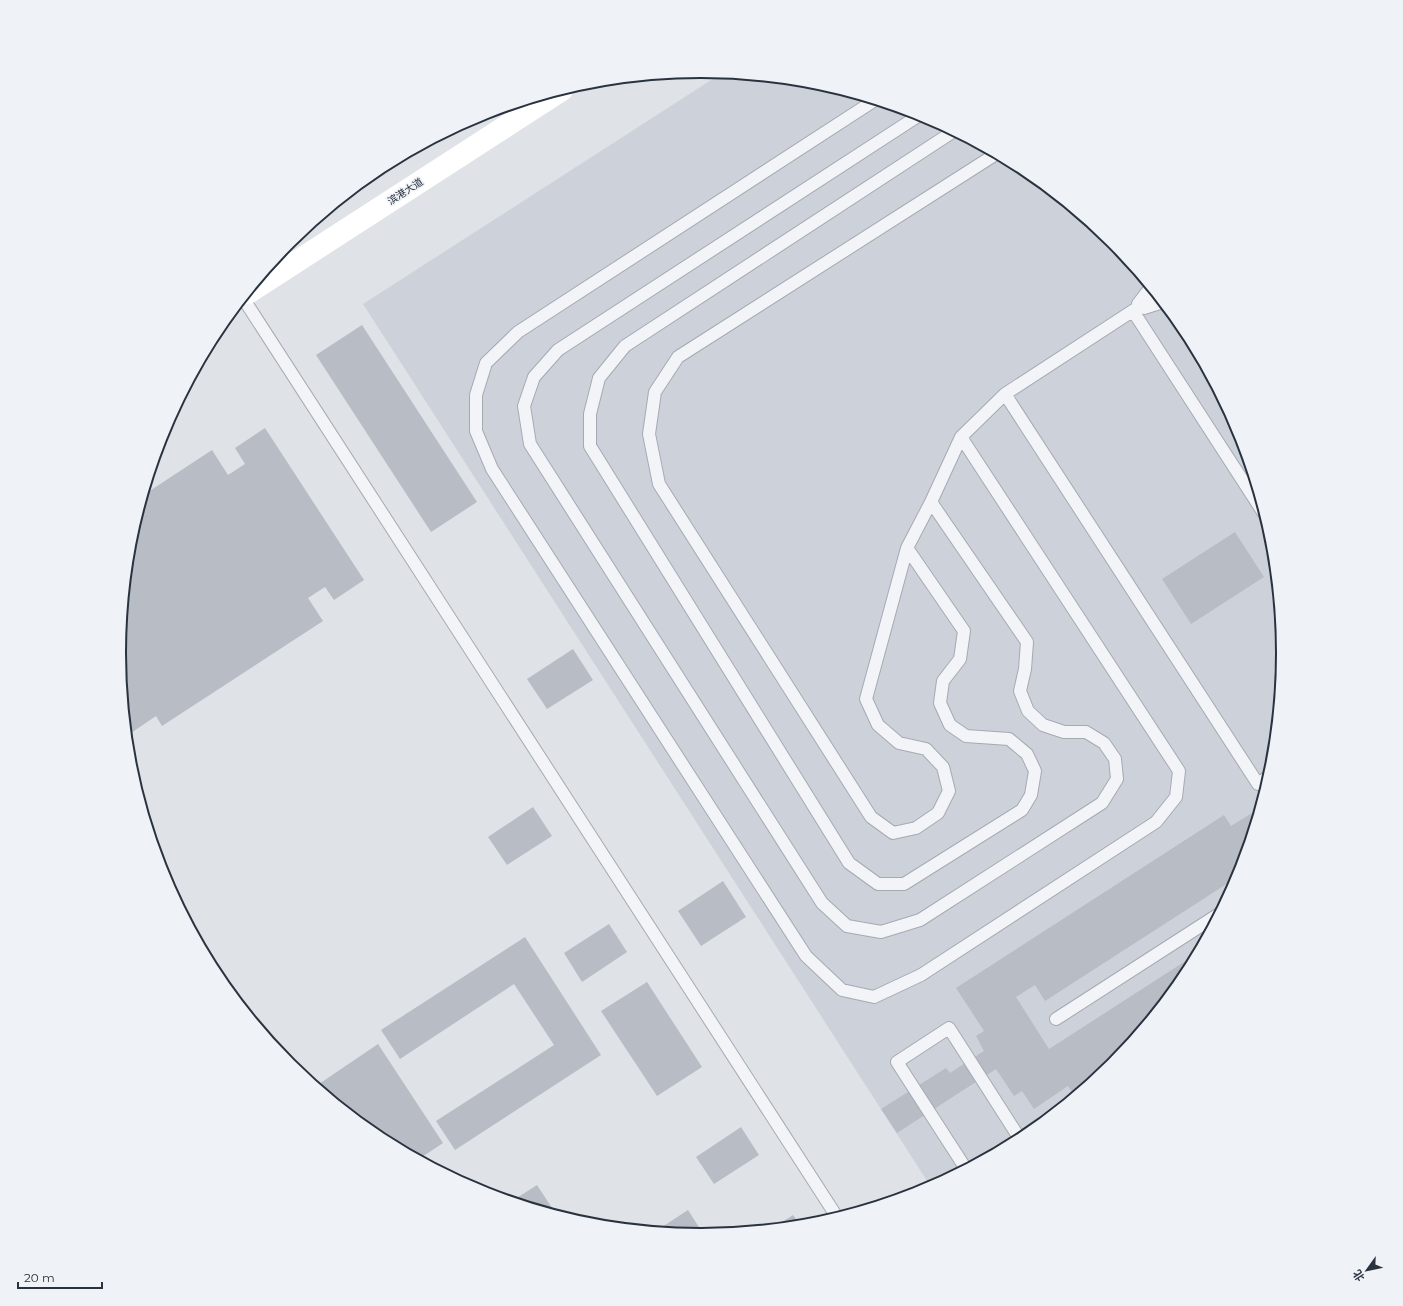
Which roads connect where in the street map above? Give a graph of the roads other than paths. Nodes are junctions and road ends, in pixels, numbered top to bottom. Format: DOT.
graph roads {
  1 [pos="547,100"];
  2 [pos="869,104"];
  3 [pos="913,119"];
  4 [pos="949,134"];
  5 [pos="992,157"];
  6 [pos="259,286"];
  7 [pos="1148,291"];
  8 [pos="1153,297"];
  9 [pos="246,302"];
  10 [pos="1158,303"];
  11 [pos="1133,311"];
  12 [pos="1005,394"];
  13 [pos="961,437"];
  14 [pos="1256,501"];
  15 [pos="931,502"];
  16 [pos="907,548"];
  17 [pos="1261,782"];
  18 [pos="1211,919"];
  19 [pos="1056,1019"];
  20 [pos="1017,1134"];
  21 [pos="964,1165"];
  22 [pos="834,1212"];
  1 -- 6 [label="main road, 滨港大道"];
  2 -- 13 [label="lane"];
  3 -- 15 [label="lane"];
  4 -- 16 [label="lane"];
  5 -- 16 [label="lane"];
  7 -- 11 [label="lane"];
  8 -- 11 [label="lane"];
  9 -- 22 [label="lane"];
  10 -- 11 [label="lane"];
  11 -- 12 [label="lane"];
  11 -- 14 [label="lane"];
  12 -- 13 [label="lane"];
  12 -- 17 [label="lane"];
  13 -- 15 [label="lane"];
  15 -- 16 [label="lane"];
  18 -- 19 [label="lane"];
  20 -- 21 [label="lane"];
}
